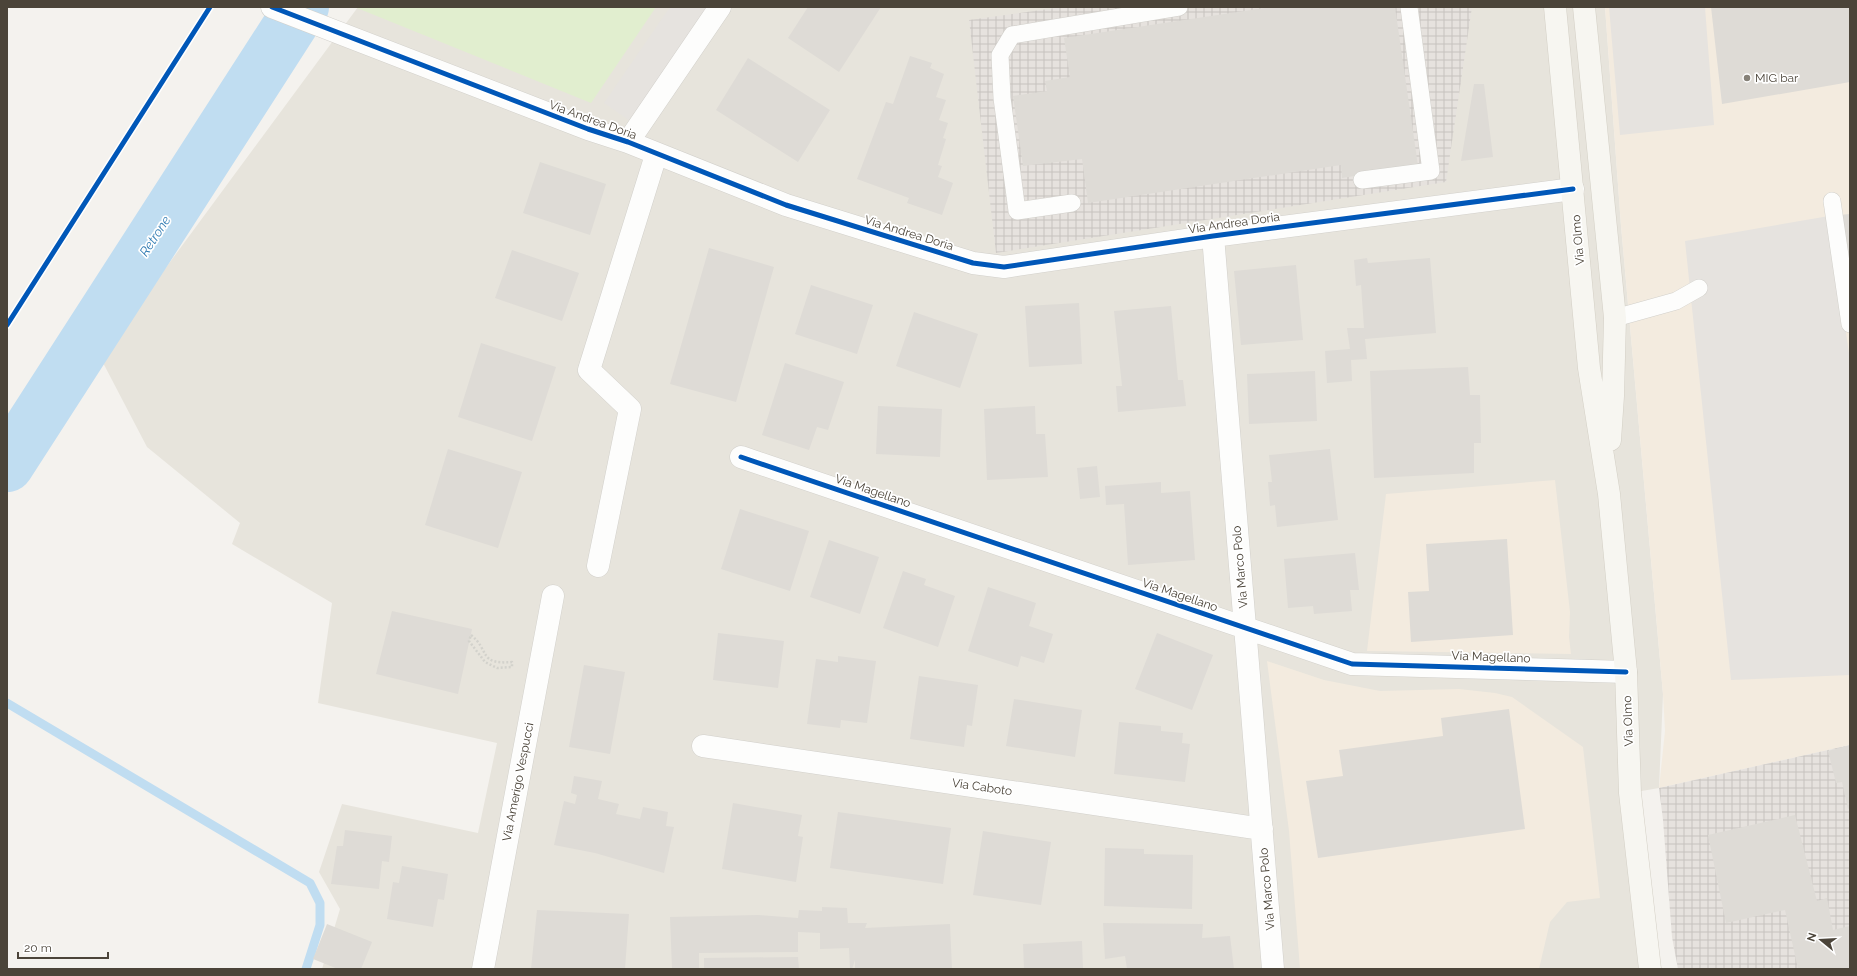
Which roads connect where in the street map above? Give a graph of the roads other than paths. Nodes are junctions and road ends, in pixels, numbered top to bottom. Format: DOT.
graph roads {
  1 [pos="272,7"];
  2 [pos="720,7"];
  3 [pos="1179,7"];
  4 [pos="1409,7"];
  5 [pos="1555,7"];
  6 [pos="1584,7"];
  7 [pos="628,142"];
  8 [pos="656,155"];
  9 [pos="1362,180"];
  10 [pos="1573,189"];
  11 [pos="1832,201"];
  12 [pos="1072,203"];
  13 [pos="1213,236"];
  14 [pos="1699,288"];
  15 [pos="1615,318"];
  16 [pos="1850,324"];
  17 [pos="741,457"];
  18 [pos="1607,473"];
  19 [pos="598,566"];
  20 [pos="553,596"];
  21 [pos="1245,627"];
  22 [pos="1626,672"];
  23 [pos="703,746"];
  24 [pos="1262,829"];
  25 [pos="483,969"];
  26 [pos="1273,969"];
  27 [pos="1650,969"];
  1 -- 7 [label="street, Via Andrea Doria"];
  2 -- 7 [label="street, Via Andrea Doria"];
  3 -- 12 [label="lane"];
  4 -- 9 [label="lane"];
  5 -- 10 [label="main road, Via Olmo"];
  6 -- 15 [label="main road, Via Olmo"];
  7 -- 8 [label="street, Via Andrea Doria"];
  8 -- 13 [label="street, Via Andrea Doria"];
  8 -- 19 [label="street"];
  10 -- 13 [label="street, Via Andrea Doria"];
  10 -- 18 [label="main road, Via Olmo"];
  11 -- 16 [label="lane"];
  13 -- 21 [label="street, Via Marco Polo"];
  14 -- 15 [label="lane"];
  15 -- 18 [label="main road, Via Olmo"];
  17 -- 21 [label="street, Via Magellano"];
  18 -- 22 [label="main road, Via Olmo"];
  20 -- 25 [label="street, Via Amerigo Vespucci"];
  21 -- 22 [label="street, Via Magellano"];
  21 -- 24 [label="street, Via Marco Polo"];
  22 -- 27 [label="main road, Via Olmo"];
  23 -- 24 [label="street, Via Caboto"];
  24 -- 26 [label="street, Via Marco Polo"];
}
